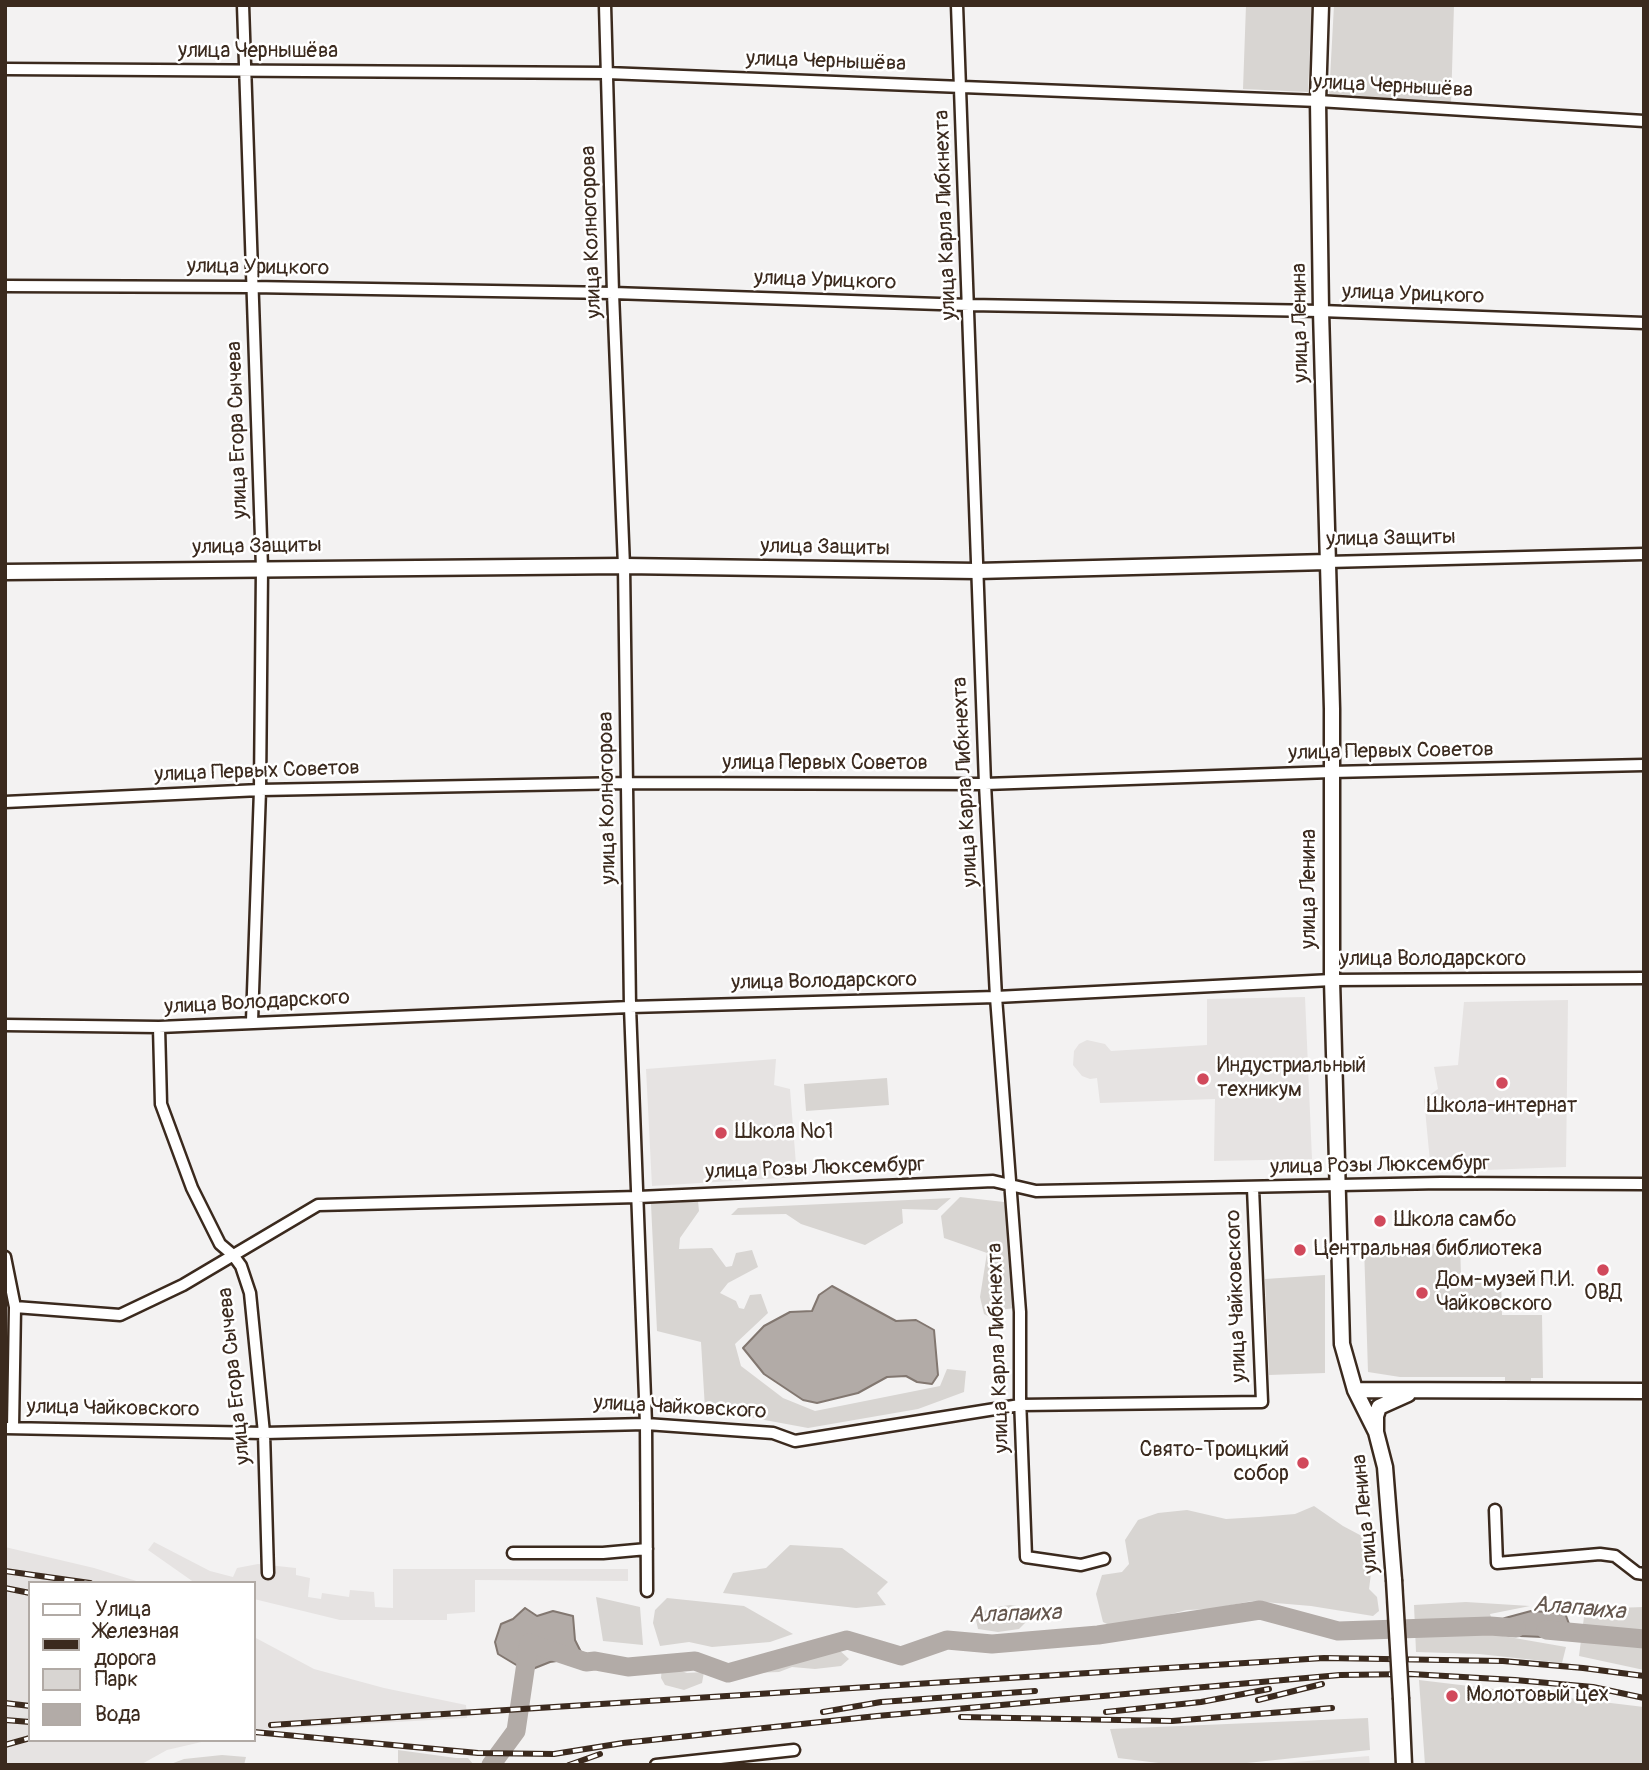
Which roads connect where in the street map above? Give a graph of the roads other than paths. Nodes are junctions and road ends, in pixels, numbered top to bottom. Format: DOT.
graph roads {
  1 [pos="243,5"];
  2 [pos="605,5"];
  3 [pos="957,5"];
  4 [pos="1321,5"];
  5 [pos="5,69"];
  6 [pos="245,71"];
  7 [pos="607,73"];
  8 [pos="959,86"];
  9 [pos="1318,101"];
  10 [pos="1644,121"];
  11 [pos="5,286"];
  12 [pos="251,287"];
  13 [pos="613,293"];
  14 [pos="969,304"];
  15 [pos="1321,310"];
  16 [pos="1644,323"];
  17 [pos="1644,554"];
  18 [pos="1327,562"];
  19 [pos="624,566"];
  20 [pos="262,568"];
  21 [pos="977,571"];
  22 [pos="5,572"];
  23 [pos="1644,765"];
  24 [pos="1331,772"];
  25 [pos="628,783"];
  26 [pos="985,784"];
  27 [pos="260,790"];
  28 [pos="5,802"];
  29 [pos="1644,978"];
  30 [pos="1332,980"];
  31 [pos="996,997"];
  32 [pos="631,1007"];
  33 [pos="252,1021"];
  34 [pos="5,1025"];
  35 [pos="159,1027"];
  36 [pos="1644,1184"];
  37 [pos="1010,1185"];
  38 [pos="1337,1186"];
  39 [pos="1253,1188"];
  40 [pos="638,1197"];
  41 [pos="233,1255"];
  42 [pos="5,1257"];
  43 [pos="15,1307"];
  44 [pos="1428,1389"];
  45 [pos="1355,1390"];
  46 [pos="1644,1391"];
  47 [pos="1020,1405"];
  48 [pos="646,1424"];
  49 [pos="9,1428"];
  50 [pos="1376,1432"];
  51 [pos="264,1433"];
  52 [pos="1495,1510"];
  53 [pos="647,1549"];
  54 [pos="513,1553"];
  55 [pos="1104,1559"];
  56 [pos="268,1573"];
  57 [pos="1644,1574"];
  58 [pos="647,1591"];
  59 [pos="794,1750"];
  60 [pos="656,1764"];
  61 [pos="1405,1765"];
  1 -- 6 [label="street, улица Егора Сычева"];
  2 -- 7 [label="street, улица Колногорова"];
  3 -- 8 [label="street, улица Карла Либкнехта"];
  4 -- 9 [label="street, улица Ленина"];
  5 -- 6 [label="street, улица Чернышёва"];
  6 -- 7 [label="street, улица Чернышёва"];
  6 -- 12 [label="street, улица Егора Сычева"];
  7 -- 8 [label="street, улица Чернышёва"];
  7 -- 13 [label="street, улица Колногорова"];
  8 -- 9 [label="street, улица Чернышёва"];
  8 -- 14 [label="street, улица Карла Либкнехта"];
  9 -- 10 [label="street, улица Чернышёва"];
  9 -- 15 [label="street, улица Ленина"];
  11 -- 12 [label="street, улица Урицкого"];
  12 -- 13 [label="street, улица Урицкого"];
  12 -- 20 [label="street, улица Егора Сычева"];
  13 -- 14 [label="street, улица Урицкого"];
  13 -- 19 [label="street, улица Колногорова"];
  14 -- 15 [label="street, улица Урицкого"];
  14 -- 21 [label="street, улица Карла Либкнехта"];
  15 -- 16 [label="street, улица Урицкого"];
  15 -- 18 [label="street, улица Ленина"];
  17 -- 18 [label="street, улица Защиты"];
  18 -- 21 [label="street, улица Защиты"];
  18 -- 24 [label="street, улица Ленина"];
  19 -- 20 [label="street, улица Защиты"];
  19 -- 21 [label="street, улица Защиты"];
  19 -- 25 [label="street, улица Колногорова"];
  20 -- 22 [label="street, улица Защиты"];
  20 -- 27 [label="street, улица Егора Сычева"];
  21 -- 26 [label="street, улица Карла Либкнехта"];
  23 -- 24 [label="street, улица Первых Советов"];
  24 -- 26 [label="street, улица Первых Советов"];
  24 -- 30 [label="street, улица Ленина"];
  25 -- 26 [label="street, улица Первых Советов"];
  25 -- 27 [label="street, улица Первых Советов"];
  25 -- 32 [label="street, улица Колногорова"];
  26 -- 31 [label="street, улица Карла Либкнехта"];
  27 -- 28 [label="street, улица Первых Советов"];
  27 -- 33 [label="street, улица Егора Сычева"];
  29 -- 30 [label="street, улица Володарского"];
  30 -- 31 [label="street, улица Володарского"];
  30 -- 38 [label="street, улица Ленина"];
  31 -- 32 [label="street, улица Володарского"];
  31 -- 37 [label="street, улица Карла Либкнехта"];
  32 -- 33 [label="street, улица Володарского"];
  32 -- 40 [label="street, улица Колногорова"];
  33 -- 35 [label="street, улица Володарского"];
  34 -- 35 [label="street, улица Володарского"];
  35 -- 41 [label="street, улица Егора Сычева"];
  36 -- 38 [label="street, улица Розы Люксембург"];
  37 -- 39 [label="street, улица Розы Люксембург"];
  37 -- 40 [label="street, улица Розы Люксембург"];
  37 -- 47 [label="street, улица Карла Либкнехта"];
  38 -- 39 [label="street, улица Розы Люксембург"];
  38 -- 45 [label="street, улица Ленина"];
  39 -- 47 [label="street, улица Чайковского"];
  40 -- 41 [label="street, улица Розы Люксембург"];
  40 -- 48 [label="street, улица Колногорова"];
  41 -- 43 [label="street, улица Розы Люксембург"];
  41 -- 51 [label="street, улица Егора Сычева"];
  42 -- 43 [label="street"];
  43 -- 49 [label="street"];
  44 -- 45 [label="street"];
  44 -- 46 [label="street"];
  44 -- 50 [label="street"];
  45 -- 50 [label="street, улица Ленина"];
  47 -- 48 [label="street, улица Чайковского"];
  47 -- 55 [label="street, улица Карла Либкнехта"];
  48 -- 51 [label="street, улица Чайковского"];
  48 -- 53 [label="street, улица Колногорова"];
  49 -- 51 [label="street, улица Чайковского"];
  50 -- 61 [label="street, улица Ленина, bridge"];
  51 -- 56 [label="street, улица Егора Сычева"];
  52 -- 57 [label="street"];
  53 -- 54 [label="street"];
  53 -- 58 [label="street, улица Колногорова"];
  59 -- 60 [label="street"];
}
